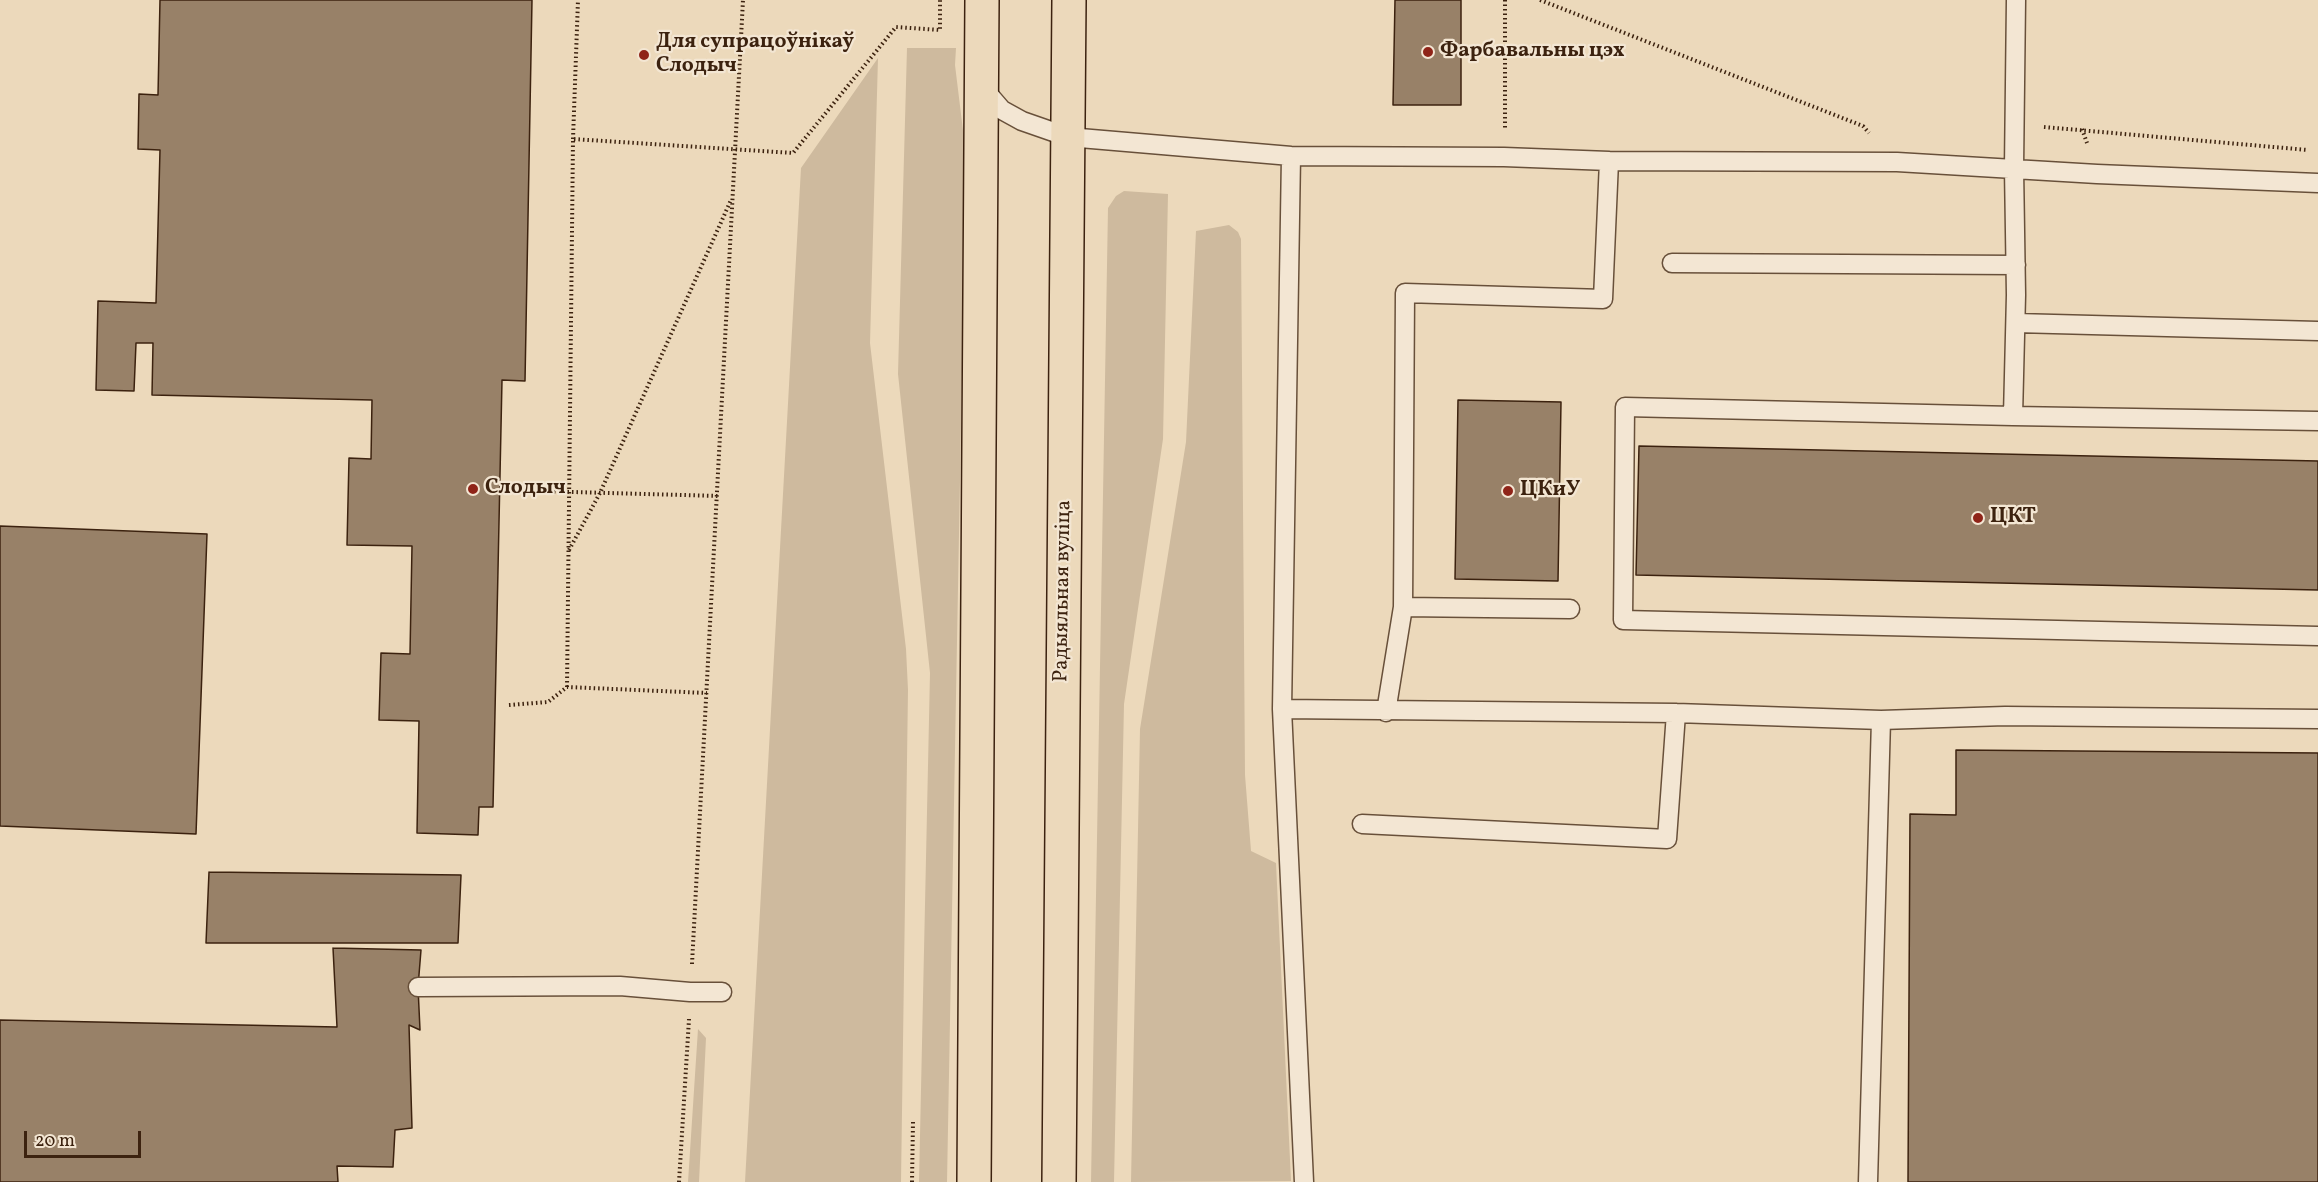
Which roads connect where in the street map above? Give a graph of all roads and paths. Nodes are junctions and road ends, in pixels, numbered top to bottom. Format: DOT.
graph roads {
  1 [pos="578,0"];
  2 [pos="743,0"];
  3 [pos="940,0"];
  4 [pos="982,0"];
  5 [pos="1069,0"];
  6 [pos="1505,0"];
  7 [pos="1540,0"];
  8 [pos="2016,0"];
  9 [pos="983,88"];
  10 [pos="2014,125"];
  11 [pos="1068,137"];
  12 [pos="573,139"];
  13 [pos="735,148"];
  14 [pos="2318,151"];
  15 [pos="1291,156"];
  16 [pos="1503,157"];
  17 [pos="1609,161"];
  18 [pos="1897,162"];
  19 [pos="2014,168"];
  20 [pos="2318,183"];
  21 [pos="733,197"];
  22 [pos="1672,263"];
  23 [pos="2016,265"];
  24 [pos="2016,322"];
  25 [pos="2318,331"];
  26 [pos="2013,416"];
  27 [pos="2318,421"];
  28 [pos="500,489"];
  29 [pos="569,492"];
  30 [pos="600,493"];
  31 [pos="718,496"];
  32 [pos="569,551"];
  33 [pos="1403,607"];
  34 [pos="1570,609"];
  35 [pos="2318,636"];
  36 [pos="567,687"];
  37 [pos="707,693"];
  38 [pos="509,705"];
  39 [pos="1282,709"];
  40 [pos="1386,712"];
  41 [pos="1676,713"];
  42 [pos="2318,719"];
  43 [pos="1881,720"];
  44 [pos="1362,824"];
  45 [pos="418,987"];
  46 [pos="690,992"];
  47 [pos="722,992"];
  48 [pos="913,1122"];
  49 [pos="680,1182"];
  50 [pos="912,1182"];
  51 [pos="974,1182"];
  52 [pos="1059,1182"];
  53 [pos="1304,1182"];
  54 [pos="1868,1182"];
  1 -- 12 [label="path"];
  2 -- 13 [label="path"];
  3 -- 13 [label="path"];
  4 -- 9 [label="main road"];
  5 -- 11 [label="main road, Радыяльная вуліца"];
  6 -- 16 [label="path"];
  7 -- 18 [label="path"];
  8 -- 10 [label="lane"];
  9 -- 11 [label="lane"];
  9 -- 51 [label="main road"];
  10 -- 14 [label="path"];
  10 -- 19 [label="lane"];
  11 -- 15 [label="lane"];
  11 -- 52 [label="main road, Радыяльная вуліца"];
  12 -- 13 [label="path"];
  12 -- 29 [label="path"];
  13 -- 21 [label="path"];
  15 -- 16 [label="lane"];
  15 -- 39 [label="lane"];
  16 -- 17 [label="lane"];
  17 -- 18 [label="lane"];
  17 -- 33 [label="lane"];
  18 -- 19 [label="lane"];
  19 -- 20 [label="lane"];
  19 -- 23 [label="lane"];
  21 -- 30 [label="path"];
  21 -- 31 [label="path"];
  22 -- 23 [label="lane"];
  23 -- 24 [label="lane"];
  24 -- 25 [label="lane"];
  24 -- 26 [label="lane"];
  26 -- 27 [label="lane"];
  26 -- 35 [label="lane"];
  28 -- 29 [label="path"];
  29 -- 30 [label="path"];
  29 -- 32 [label="path"];
  30 -- 31 [label="path"];
  30 -- 32 [label="path"];
  31 -- 37 [label="path"];
  32 -- 36 [label="path"];
  33 -- 34 [label="lane"];
  33 -- 40 [label="lane"];
  36 -- 37 [label="path"];
  36 -- 38 [label="path"];
  37 -- 46 [label="path"];
  39 -- 40 [label="lane"];
  39 -- 53 [label="lane"];
  40 -- 41 [label="lane"];
  41 -- 43 [label="lane"];
  41 -- 44 [label="lane"];
  42 -- 43 [label="lane"];
  43 -- 54 [label="lane"];
  45 -- 46 [label="lane"];
  46 -- 47 [label="lane"];
  46 -- 49 [label="path"];
  48 -- 50 [label="path"];
}
